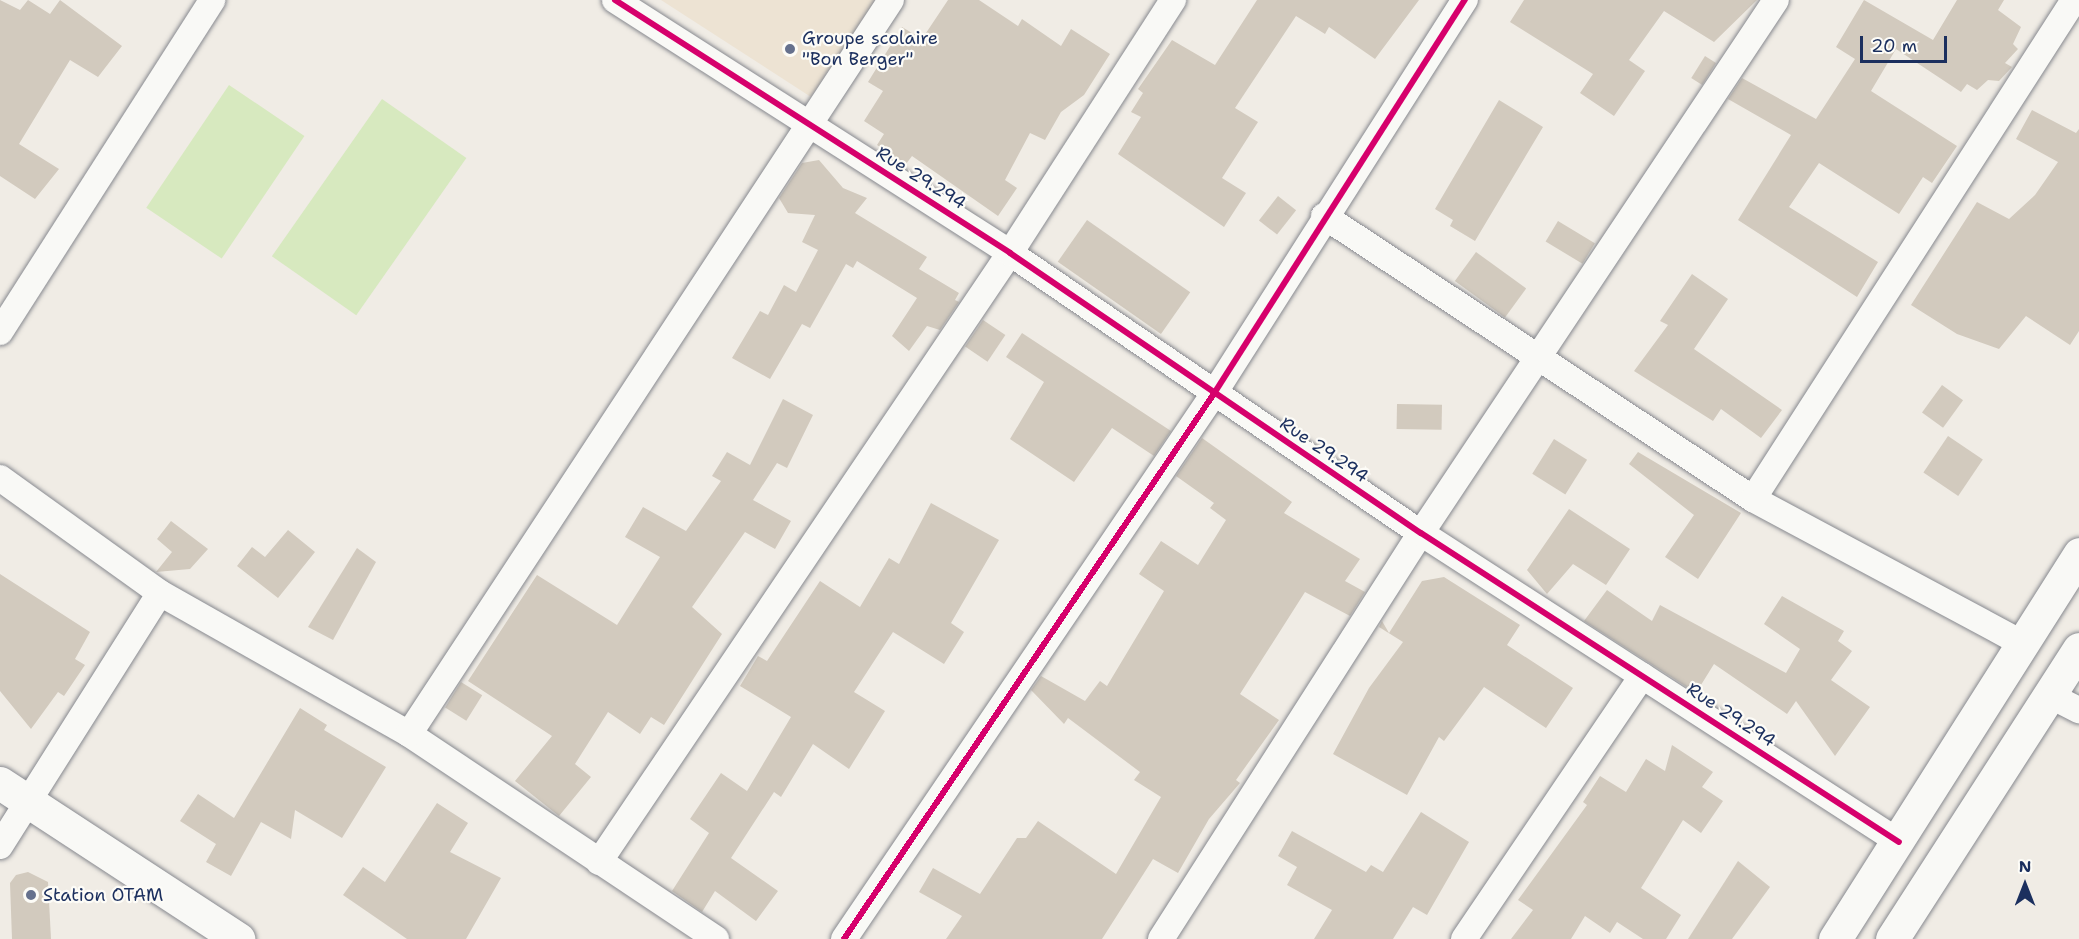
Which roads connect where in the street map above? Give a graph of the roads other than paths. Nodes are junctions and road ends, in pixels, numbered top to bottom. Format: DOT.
graph roads {
  1 [pos="212,0"];
  2 [pos="615,0"];
  3 [pos="891,0"];
  4 [pos="1173,0"];
  5 [pos="1465,0"];
  6 [pos="1776,0"];
  7 [pos="2074,0"];
  8 [pos="807,124"];
  9 [pos="1324,216"];
  10 [pos="1010,253"];
  11 [pos="0,332"];
  12 [pos="1539,358"];
  13 [pos="1213,395"];
  14 [pos="0,478"];
  15 [pos="1753,499"];
  16 [pos="1420,533"];
  17 [pos="2079,554"];
  18 [pos="160,593"];
  19 [pos="2020,642"];
  20 [pos="2079,649"];
  21 [pos="1642,676"];
  22 [pos="2049,695"];
  23 [pos="2079,710"];
  24 [pos="409,734"];
  25 [pos="0,783"];
  26 [pos="30,802"];
  27 [pos="1899,842"];
  28 [pos="0,846"];
  29 [pos="598,862"];
  30 [pos="238,939"];
  31 [pos="716,939"];
  32 [pos="844,939"];
  33 [pos="1161,939"];
  34 [pos="1464,939"];
  35 [pos="1835,939"];
  36 [pos="1892,939"];
  1 -- 11 [label="street"];
  2 -- 8 [label="street, Rue 29.294"];
  3 -- 8 [label="street"];
  4 -- 10 [label="street"];
  5 -- 9 [label="street"];
  6 -- 12 [label="street"];
  7 -- 15 [label="street"];
  8 -- 10 [label="street, Rue 29.294"];
  8 -- 24 [label="street"];
  9 -- 12 [label="street"];
  9 -- 13 [label="street"];
  10 -- 13 [label="street, Rue 29.294"];
  10 -- 29 [label="street"];
  12 -- 15 [label="street"];
  12 -- 16 [label="street"];
  13 -- 16 [label="street, Rue 29.294"];
  13 -- 32 [label="street"];
  14 -- 18 [label="street"];
  15 -- 19 [label="street"];
  16 -- 21 [label="street, Rue 29.294"];
  16 -- 33 [label="street"];
  17 -- 19 [label="main road"];
  18 -- 24 [label="street"];
  18 -- 26 [label="street"];
  19 -- 27 [label="main road"];
  20 -- 22 [label="main road"];
  21 -- 27 [label="street, Rue 29.294"];
  21 -- 34 [label="street"];
  22 -- 23 [label="street"];
  22 -- 36 [label="main road"];
  24 -- 29 [label="street"];
  25 -- 26 [label="main road"];
  26 -- 28 [label="street"];
  26 -- 30 [label="main road"];
  27 -- 35 [label="main road"];
  29 -- 31 [label="street"];
}
